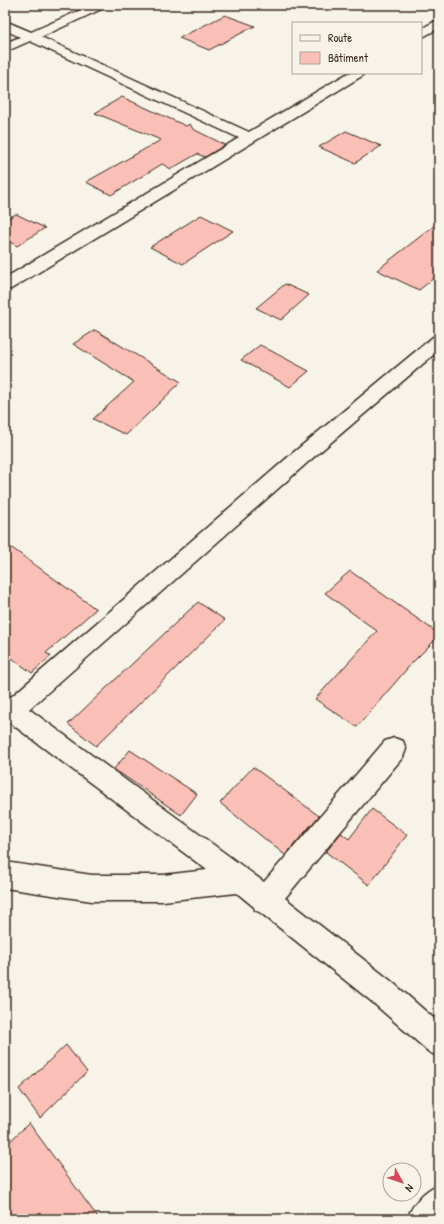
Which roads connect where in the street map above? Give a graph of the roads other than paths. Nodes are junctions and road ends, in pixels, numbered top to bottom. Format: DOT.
graph roads {
  1 [pos="102,5"];
  2 [pos="439,24"];
  3 [pos="5,25"];
  4 [pos="422,33"];
  5 [pos="31,36"];
  6 [pos="5,48"];
  7 [pos="355,74"];
  8 [pos="250,138"];
  9 [pos="5,285"];
  10 [pos="439,341"];
  11 [pos="9,707"];
  12 [pos="394,750"];
  13 [pos="5,875"];
  14 [pos="241,880"];
  15 [pos="265,901"];
  16 [pos="439,1042"];
  17 [pos="439,1200"];
  18 [pos="423,1219"];
  1 -- 5 [label="main road"];
  2 -- 4 [label="main road"];
  3 -- 5 [label="main road"];
  5 -- 6 [label="main road"];
  5 -- 8 [label="main road"];
  7 -- 8 [label="main road"];
  8 -- 9 [label="main road"];
  10 -- 11 [label="main road"];
  11 -- 14 [label="main road"];
  12 -- 15 [label="main road"];
  13 -- 14 [label="main road"];
  14 -- 15 [label="main road"];
  15 -- 16 [label="main road"];
  17 -- 18 [label="main road"];
}
